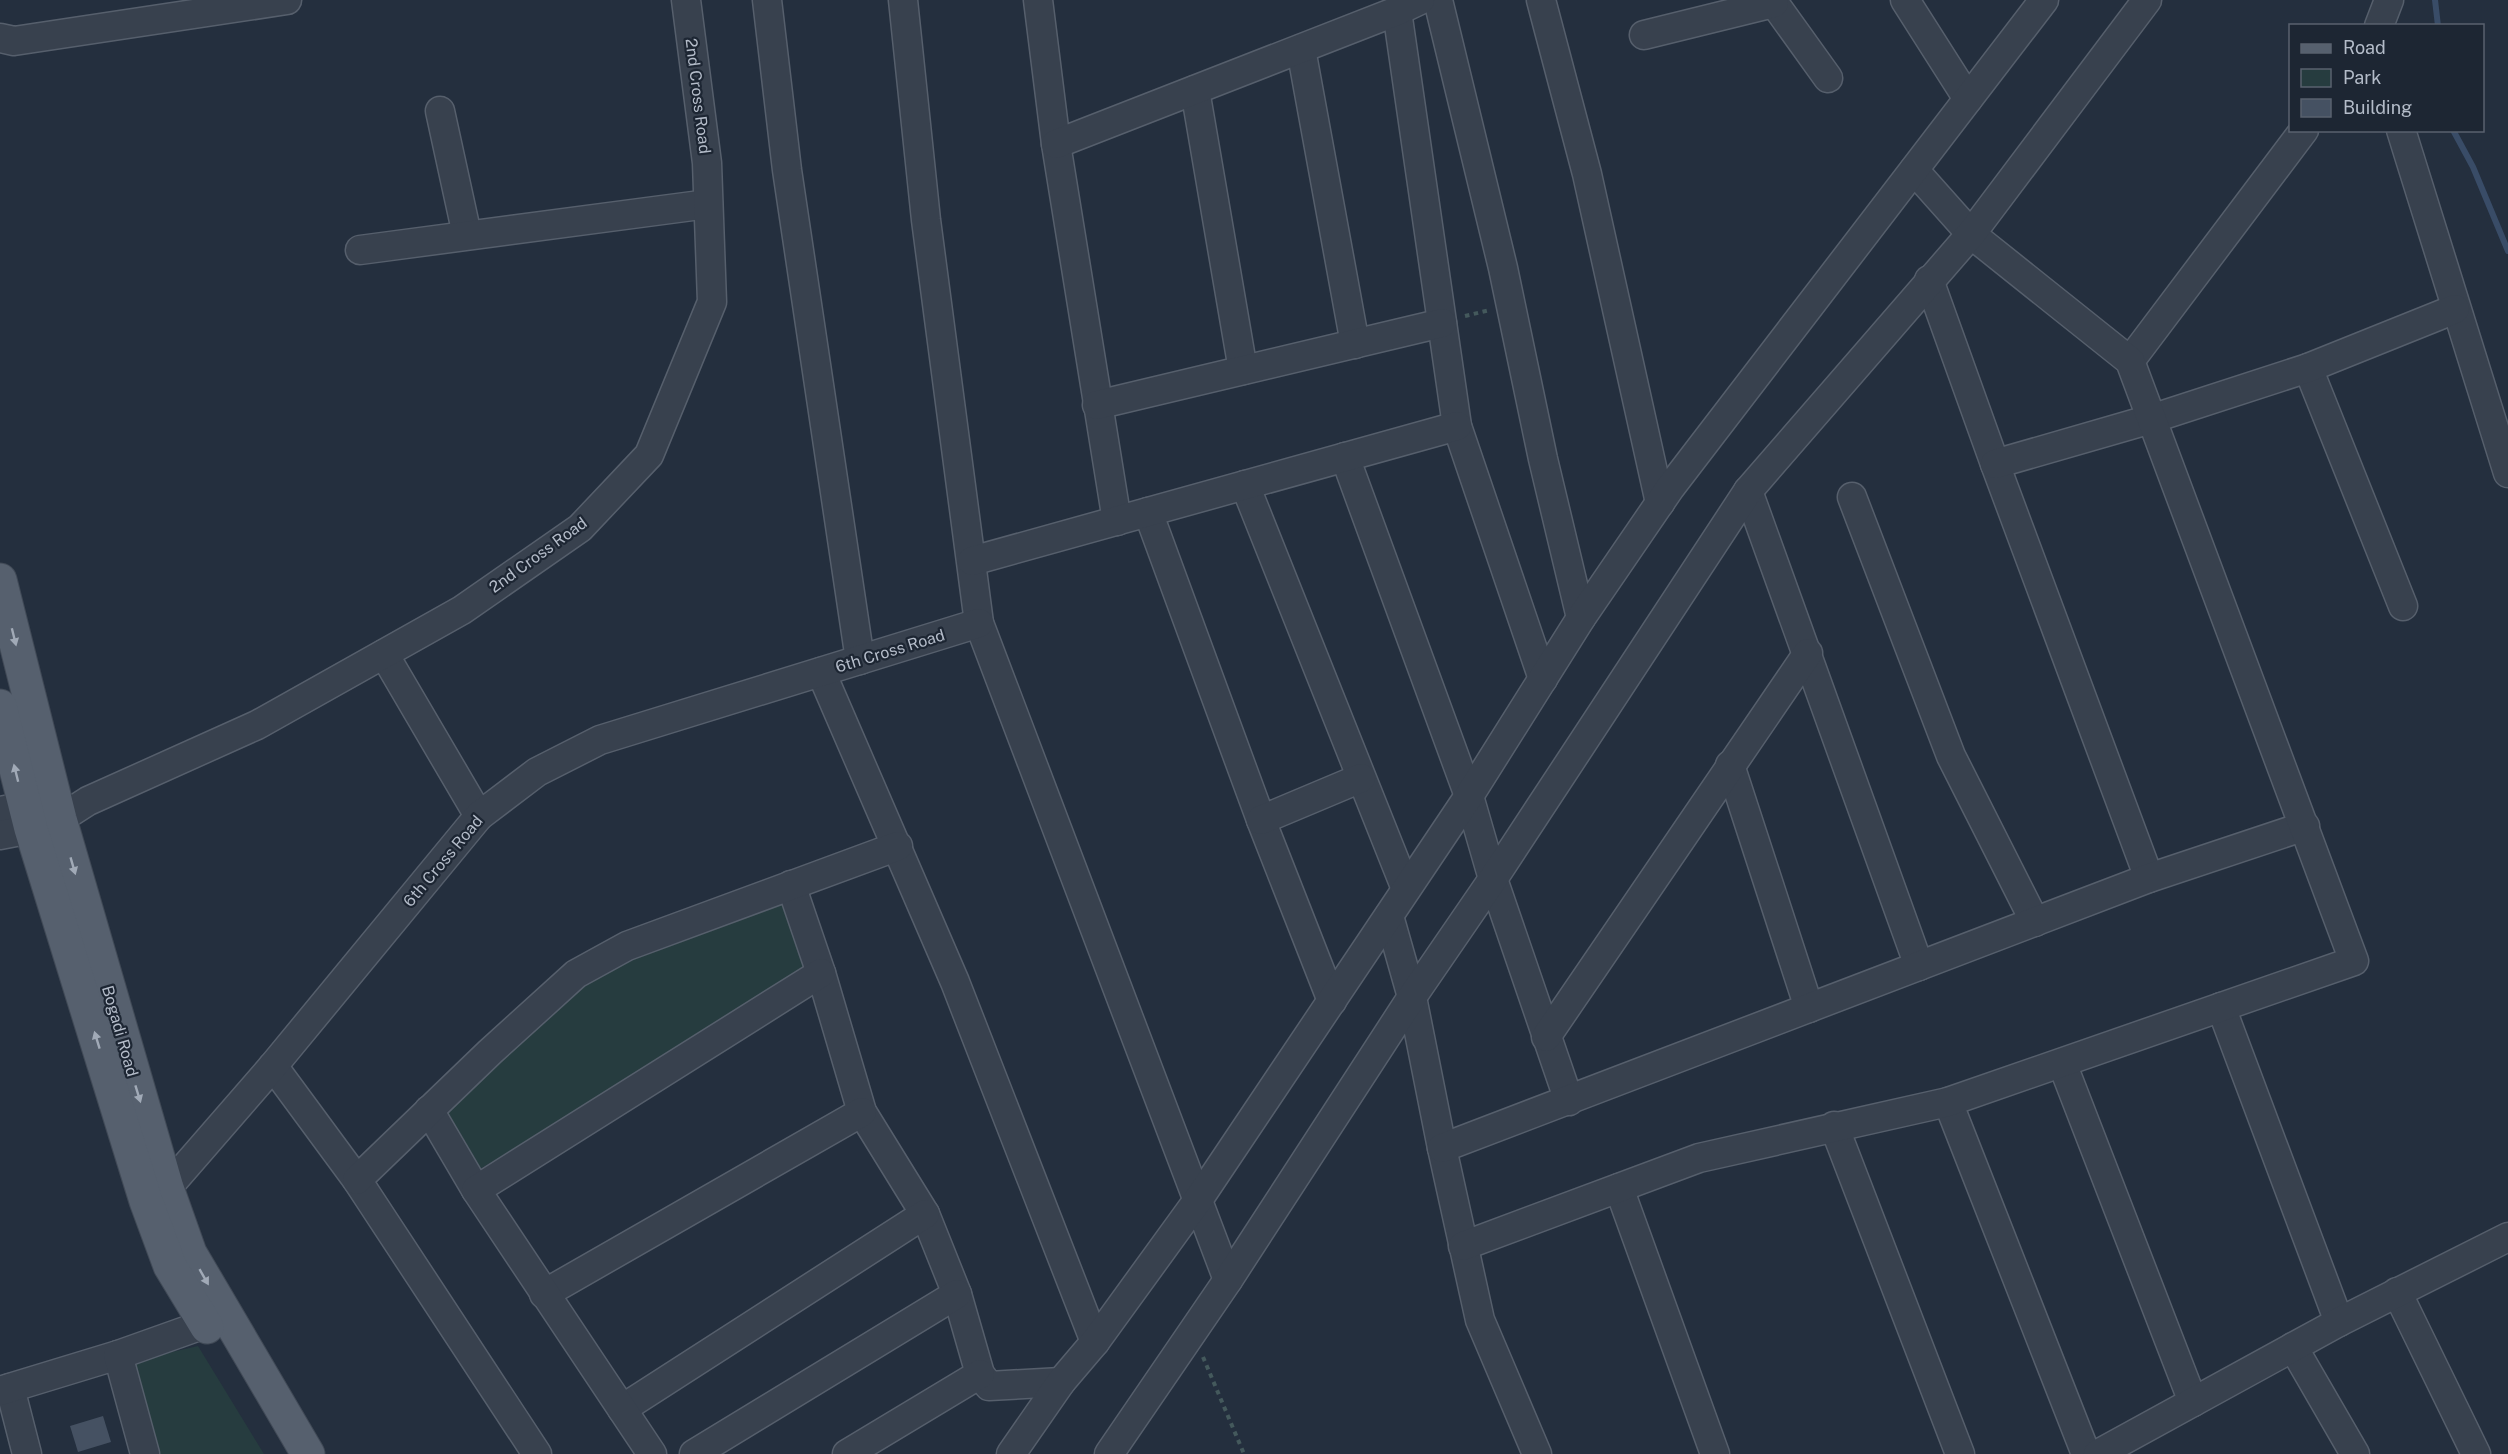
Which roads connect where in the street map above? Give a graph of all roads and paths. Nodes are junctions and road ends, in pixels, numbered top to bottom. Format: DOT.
graph roads {
  1 [pos="287,0"];
  2 [pos="686,0"];
  3 [pos="766,0"];
  4 [pos="903,0"];
  5 [pos="1438,0"];
  6 [pos="1541,0"];
  7 [pos="1905,0"];
  8 [pos="2044,0"];
  9 [pos="2147,0"];
  10 [pos="2389,0"];
  11 [pos="1773,1"];
  12 [pos="1045,3"];
  13 [pos="1408,6"];
  14 [pos="2380,24"];
  15 [pos="1644,35"];
  16 [pos="0,38"];
  17 [pos="1301,49"];
  18 [pos="1828,78"];
  19 [pos="1195,90"];
  20 [pos="1968,99"];
  21 [pos="440,111"];
  22 [pos="2302,132"];
  23 [pos="2402,132"];
  24 [pos="1056,144"];
  25 [pos="1914,170"];
  26 [pos="708,204"];
  27 [pos="1971,234"];
  28 [pos="467,236"];
  29 [pos="360,250"];
  30 [pos="1929,280"];
  31 [pos="1511,304"];
  32 [pos="2455,309"];
  33 [pos="1442,323"];
  34 [pos="1355,344"];
  35 [pos="2130,361"];
  36 [pos="2308,368"];
  37 [pos="1243,370"];
  38 [pos="1096,405"];
  39 [pos="2151,419"];
  40 [pos="1457,426"];
  41 [pos="1345,457"];
  42 [pos="1995,464"];
  43 [pos="2508,472"];
  44 [pos="1245,485"];
  45 [pos="1748,491"];
  46 [pos="1852,497"];
  47 [pos="1660,503"];
  48 [pos="1148,512"];
  49 [pos="1117,521"];
  50 [pos="972,561"];
  51 [pos="0,580"];
  52 [pos="2403,606"];
  53 [pos="1581,618"];
  54 [pos="979,623"];
  55 [pos="1808,653"];
  56 [pos="384,654"];
  57 [pos="860,660"];
  58 [pos="821,672"];
  59 [pos="1543,679"];
  60 [pos="0,706"];
  61 [pos="1730,765"];
  62 [pos="1361,778"];
  63 [pos="1469,796"];
  64 [pos="37,815"];
  65 [pos="479,816"];
  66 [pos="1261,820"];
  67 [pos="2305,826"];
  68 [pos="898,846"];
  69 [pos="2149,878"];
  70 [pos="1493,879"];
  71 [pos="791,885"];
  72 [pos="1406,890"];
  73 [pos="1389,916"];
  74 [pos="2034,922"];
  75 [pos="1919,966"];
  76 [pos="821,973"];
  77 [pos="1412,997"];
  78 [pos="1332,1001"];
  79 [pos="2221,1007"];
  80 [pos="1809,1008"];
  81 [pos="1546,1038"];
  82 [pos="2062,1063"];
  83 [pos="273,1066"];
  84 [pos="1569,1101"];
  85 [pos="1948,1102"];
  86 [pos="429,1110"];
  87 [pos="862,1112"];
  88 [pos="1834,1126"];
  89 [pos="1442,1148"];
  90 [pos="357,1180"];
  91 [pos="1619,1188"];
  92 [pos="476,1190"];
  93 [pos="156,1195"];
  94 [pos="1198,1200"];
  95 [pos="925,1215"];
  96 [pos="2508,1237"];
  97 [pos="1463,1246"];
  98 [pos="1228,1280"];
  99 [pos="2397,1292"];
  100 [pos="544,1294"];
  101 [pos="957,1294"];
  102 [pos="2339,1322"];
  103 [pos="205,1324"];
  104 [pos="1193,1332"];
  105 [pos="1095,1342"];
  106 [pos="2293,1347"];
  107 [pos="118,1354"];
  108 [pos="980,1374"];
  109 [pos="1061,1382"];
  110 [pos="5,1389"];
  111 [pos="2193,1402"];
  112 [pos="622,1409"];
  113 [pos="27,1454"];
  114 [pos="145,1454"];
  115 [pos="285,1454"];
  116 [pos="308,1454"];
  117 [pos="537,1454"];
  118 [pos="652,1454"];
  119 [pos="694,1454"];
  120 [pos="847,1454"];
  121 [pos="1011,1454"];
  122 [pos="1109,1454"];
  123 [pos="1244,1454"];
  124 [pos="1537,1454"];
  125 [pos="1715,1454"];
  126 [pos="1960,1454"];
  127 [pos="2086,1454"];
  128 [pos="2098,1454"];
  129 [pos="2355,1454"];
  130 [pos="2476,1454"];
  1 -- 16 [label="street"];
  2 -- 26 [label="street, 2nd Cross Road"];
  3 -- 57 [label="street"];
  4 -- 50 [label="street"];
  5 -- 31 [label="street"];
  6 -- 47 [label="street"];
  7 -- 20 [label="street"];
  8 -- 20 [label="street"];
  9 -- 27 [label="street"];
  10 -- 14 [label="street"];
  11 -- 15 [label="street"];
  11 -- 18 [label="street"];
  12 -- 24 [label="street"];
  13 -- 17 [label="street"];
  13 -- 33 [label="street"];
  17 -- 19 [label="street"];
  17 -- 34 [label="street"];
  19 -- 24 [label="street"];
  19 -- 37 [label="street"];
  20 -- 25 [label="street"];
  21 -- 28 [label="street"];
  22 -- 35 [label="street"];
  23 -- 32 [label="street"];
  24 -- 38 [label="street"];
  25 -- 27 [label="street"];
  25 -- 47 [label="street"];
  26 -- 28 [label="street"];
  26 -- 56 [label="street, 2nd Cross Road"];
  27 -- 30 [label="street"];
  27 -- 35 [label="street"];
  28 -- 29 [label="street"];
  30 -- 42 [label="street"];
  30 -- 45 [label="street"];
  31 -- 33 [label="path"];
  31 -- 53 [label="street"];
  32 -- 36 [label="street"];
  32 -- 43 [label="street"];
  33 -- 34 [label="street"];
  33 -- 40 [label="street"];
  34 -- 37 [label="street"];
  35 -- 39 [label="street"];
  36 -- 39 [label="street"];
  36 -- 52 [label="street"];
  37 -- 38 [label="street"];
  38 -- 49 [label="street"];
  39 -- 42 [label="street"];
  39 -- 67 [label="street"];
  40 -- 41 [label="street"];
  40 -- 59 [label="street"];
  41 -- 44 [label="street"];
  41 -- 63 [label="street"];
  42 -- 69 [label="street"];
  44 -- 48 [label="street"];
  44 -- 62 [label="street"];
  45 -- 55 [label="street"];
  45 -- 70 [label="street"];
  46 -- 74 [label="street"];
  47 -- 53 [label="street"];
  48 -- 49 [label="street"];
  48 -- 66 [label="street"];
  49 -- 50 [label="street"];
  50 -- 54 [label="street"];
  51 -- 64 [label="main road, Bogadi Road, one-way"];
  53 -- 59 [label="street"];
  54 -- 57 [label="street, 6th Cross Road"];
  54 -- 94 [label="street"];
  55 -- 61 [label="street"];
  55 -- 75 [label="street"];
  56 -- 64 [label="street, 2nd Cross Road"];
  56 -- 65 [label="street"];
  57 -- 58 [label="street, 6th Cross Road"];
  58 -- 65 [label="street, 6th Cross Road"];
  58 -- 68 [label="street"];
  59 -- 63 [label="street"];
  64 -- 60 [label="main road, Bogadi Road, one-way"];
  61 -- 80 [label="street"];
  61 -- 81 [label="street"];
  62 -- 66 [label="street"];
  62 -- 72 [label="street"];
  63 -- 70 [label="street"];
  63 -- 72 [label="street"];
  64 -- 93 [label="main road, Bogadi Road"];
  65 -- 83 [label="street, 6th Cross Road"];
  66 -- 78 [label="street"];
  67 -- 69 [label="street"];
  67 -- 79 [label="street"];
  68 -- 71 [label="street"];
  68 -- 105 [label="street"];
  69 -- 74 [label="street"];
  70 -- 77 [label="street"];
  70 -- 81 [label="street"];
  71 -- 76 [label="street"];
  71 -- 86 [label="street"];
  72 -- 73 [label="street"];
  73 -- 77 [label="street"];
  73 -- 78 [label="street"];
  74 -- 75 [label="street"];
  75 -- 80 [label="street"];
  76 -- 87 [label="street"];
  76 -- 92 [label="street"];
  77 -- 89 [label="street"];
  77 -- 98 [label="street"];
  78 -- 94 [label="street"];
  79 -- 82 [label="street"];
  79 -- 102 [label="street"];
  80 -- 84 [label="street"];
  81 -- 84 [label="street"];
  82 -- 85 [label="street"];
  82 -- 111 [label="street"];
  83 -- 90 [label="street"];
  83 -- 93 [label="street, 6th Cross Road"];
  84 -- 89 [label="street"];
  85 -- 88 [label="street"];
  85 -- 127 [label="street"];
  86 -- 90 [label="street"];
  86 -- 92 [label="street"];
  87 -- 95 [label="street"];
  87 -- 100 [label="street"];
  88 -- 91 [label="street"];
  88 -- 126 [label="street"];
  89 -- 97 [label="street"];
  90 -- 117 [label="street"];
  91 -- 97 [label="street"];
  91 -- 125 [label="street"];
  92 -- 100 [label="street"];
  93 -- 103 [label="main road, Bogadi Road"];
  93 -- 116 [label="main road, Bogadi Road, one-way"];
  94 -- 98 [label="street"];
  94 -- 105 [label="street"];
  95 -- 101 [label="street"];
  95 -- 112 [label="street"];
  96 -- 99 [label="street"];
  97 -- 124 [label="street"];
  98 -- 104 [label="street"];
  99 -- 102 [label="street"];
  99 -- 130 [label="street"];
  100 -- 112 [label="street"];
  101 -- 108 [label="street"];
  101 -- 119 [label="street"];
  102 -- 106 [label="street"];
  103 -- 107 [label="street"];
  103 -- 115 [label="main road, Bogadi Road"];
  104 -- 122 [label="street"];
  104 -- 123 [label="path"];
  105 -- 109 [label="street"];
  106 -- 111 [label="street"];
  106 -- 129 [label="street"];
  107 -- 110 [label="street"];
  107 -- 114 [label="street"];
  108 -- 109 [label="street"];
  108 -- 120 [label="street"];
  109 -- 121 [label="street"];
  110 -- 113 [label="street"];
  111 -- 128 [label="street"];
  112 -- 118 [label="street"];
}
